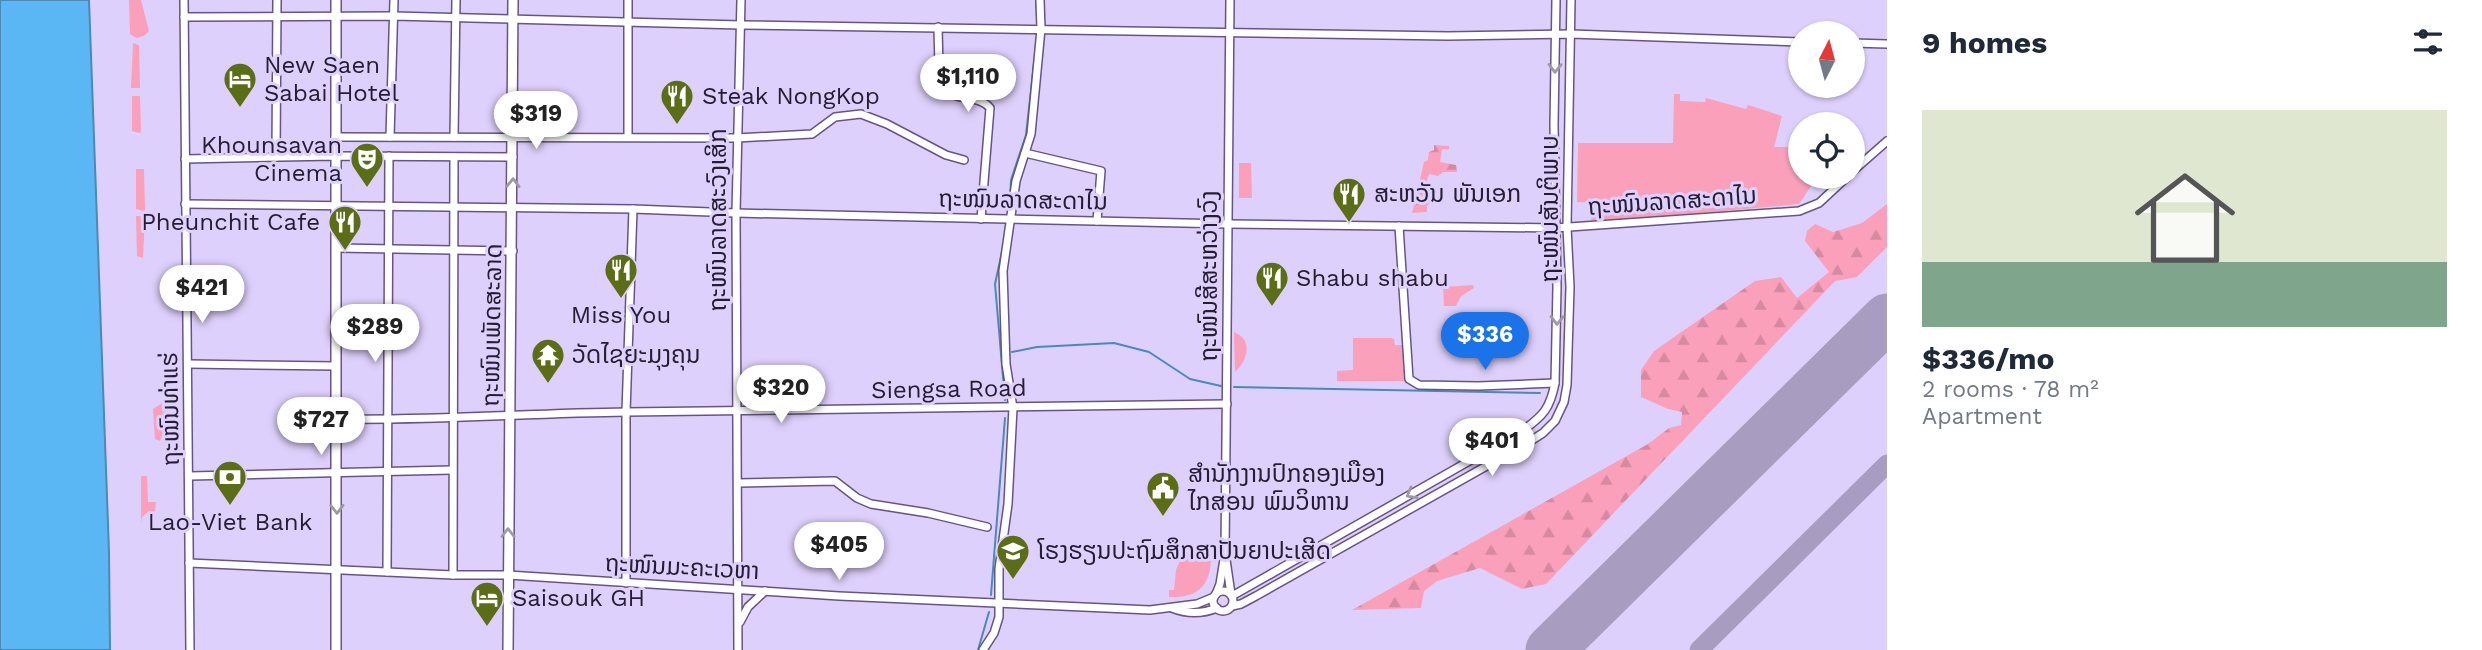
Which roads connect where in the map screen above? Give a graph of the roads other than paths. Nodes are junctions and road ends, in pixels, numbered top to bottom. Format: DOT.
graph roads {
  1 [pos="184,0"];
  2 [pos="277,0"];
  3 [pos="336,0"];
  4 [pos="394,0"];
  5 [pos="456,0"];
  6 [pos="513,0"];
  7 [pos="628,0"];
  8 [pos="741,0"];
  9 [pos="1040,0"];
  10 [pos="1230,0"];
  11 [pos="1556,0"];
  12 [pos="1571,0"];
  13 [pos="394,16"];
  14 [pos="184,17"];
  15 [pos="277,17"];
  16 [pos="336,17"];
  17 [pos="456,18"];
  18 [pos="513,20"];
  19 [pos="629,22"];
  20 [pos="741,25"];
  21 [pos="938,27"];
  22 [pos="1041,29"];
  23 [pos="1229,32"];
  24 [pos="1556,34"];
  25 [pos="1571,34"];
  26 [pos="1788,42"];
  27 [pos="1866,43"];
  28 [pos="1887,44"];
  29 [pos="512,136"];
  30 [pos="335,137"];
  31 [pos="390,137"];
  32 [pos="454,137"];
  33 [pos="628,137"];
  34 [pos="737,138"];
  35 [pos="1887,141"];
  36 [pos="1025,153"];
  37 [pos="335,156"];
  38 [pos="388,156"];
  39 [pos="276,157"];
  40 [pos="454,157"];
  41 [pos="513,157"];
  42 [pos="185,159"];
  43 [pos="964,160"];
  44 [pos="1865,161"];
  45 [pos="1834,189"];
  46 [pos="185,204"];
  47 [pos="337,205"];
  48 [pos="389,205"];
  49 [pos="453,207"];
  50 [pos="513,208"];
  51 [pos="633,209"];
  52 [pos="736,213"];
  53 [pos="981,219"];
  54 [pos="1012,219"];
  55 [pos="1097,221"];
  56 [pos="1228,224"];
  57 [pos="1399,226"];
  58 [pos="1567,227"];
  59 [pos="1555,228"];
  60 [pos="337,248"];
  61 [pos="388,250"];
  62 [pos="452,250"];
  63 [pos="513,251"];
  64 [pos="188,364"];
  65 [pos="335,366"];
  66 [pos="1555,383"];
  67 [pos="1227,404"];
  68 [pos="1013,408"];
  69 [pos="626,412"];
  70 [pos="738,412"];
  71 [pos="509,415"];
  72 [pos="336,419"];
  73 [pos="452,419"];
  74 [pos="389,420"];
  75 [pos="388,470"];
  76 [pos="452,470"];
  77 [pos="336,471"];
  78 [pos="190,476"];
  79 [pos="738,483"];
  80 [pos="987,527"];
  81 [pos="1225,553"];
  82 [pos="190,564"];
  83 [pos="337,570"];
  84 [pos="387,572"];
  85 [pos="453,575"];
  86 [pos="508,575"];
  87 [pos="626,583"];
  88 [pos="739,589"];
  89 [pos="765,590"];
  90 [pos="1231,595"];
  91 [pos="1215,596"];
  92 [pos="999,604"];
  93 [pos="1232,606"];
  94 [pos="1171,607"];
  95 [pos="1217,608"];
  96 [pos="738,630"];
  97 [pos="190,650"];
  98 [pos="336,650"];
  99 [pos="509,650"];
  100 [pos="738,650"];
  101 [pos="983,650"];
  1 -- 14 [label="street, ຖະໜົນທ່າແຮ່"];
  2 -- 15 [label="street"];
  3 -- 16 [label="main road"];
  4 -- 13 [label="street"];
  5 -- 17 [label="street"];
  6 -- 18 [label="main road, ຖະໜົນເພັດສະລາດ"];
  7 -- 19 [label="street"];
  8 -- 20 [label="street, ຖະໜົນລາດສະວົງເສິກ"];
  9 -- 22 [label="street"];
  10 -- 23 [label="street, ຖະໜົນສີສະຫວ່າງວົງ"];
  11 -- 24 [label="street, ຖະໜົນສັນຕິພາບ"];
  12 -- 25 [label="street, ຖະໜົນສັນຕິພາບ"];
  13 -- 16 [label="street"];
  13 -- 17 [label="street"];
  13 -- 31 [label="street"];
  14 -- 15 [label="street"];
  14 -- 42 [label="street, ຖະໜົນທ່າແຮ່"];
  15 -- 16 [label="street"];
  15 -- 39 [label="street"];
  16 -- 30 [label="main road"];
  17 -- 18 [label="street"];
  17 -- 32 [label="street"];
  18 -- 19 [label="street"];
  18 -- 29 [label="main road, ຖະໜົນເພັດສະລາດ"];
  19 -- 20 [label="street"];
  19 -- 33 [label="street"];
  20 -- 21 [label="street"];
  20 -- 34 [label="street, ຖະໜົນລາດສະວົງເສິກ"];
  21 -- 22 [label="street"];
  21 -- 53 [label="street"];
  22 -- 23 [label="street"];
  22 -- 36 [label="street"];
  23 -- 24 [label="street"];
  23 -- 56 [label="street, ຖະໜົນສີສະຫວ່າງວົງ"];
  24 -- 25 [label="street"];
  24 -- 59 [label="street, ຖະໜົນສັນຕິພາບ, one-way"];
  25 -- 26 [label="street"];
  25 -- 58 [label="street, ຖະໜົນສັນຕິພາບ"];
  27 -- 28 [label="street"];
  29 -- 32 [label="street"];
  29 -- 33 [label="street"];
  29 -- 41 [label="main road, ຖະໜົນເພັດສະລາດ"];
  30 -- 31 [label="street"];
  30 -- 37 [label="main road"];
  31 -- 32 [label="street"];
  33 -- 34 [label="street"];
  34 -- 43 [label="street"];
  34 -- 52 [label="street, ຖະໜົນລາດສະວົງເສິກ"];
  35 -- 44 [label="street"];
  36 -- 54 [label="street"];
  36 -- 55 [label="street"];
  37 -- 38 [label="street"];
  37 -- 39 [label="street"];
  37 -- 47 [label="main road"];
  38 -- 40 [label="street"];
  38 -- 48 [label="street"];
  39 -- 42 [label="street"];
  40 -- 41 [label="street"];
  40 -- 49 [label="street"];
  50 -- 41 [label="main road, ຖະໜົນເພັດສະລາດ, one-way"];
  42 -- 46 [label="street, ຖະໜົນທ່າແຮ່"];
  45 -- 58 [label="street, ຖະໜົນລາດສະດາໄນ"];
  46 -- 47 [label="street, ຖະໜົນລາດສະດາໄນ"];
  46 -- 64 [label="street, ຖະໜົນທ່າແຮ່"];
  47 -- 48 [label="street, ຖະໜົນລາດສະດາໄນ"];
  47 -- 60 [label="main road"];
  48 -- 49 [label="street, ຖະໜົນລາດສະດາໄນ"];
  48 -- 61 [label="street"];
  49 -- 50 [label="street, ຖະໜົນລາດສະດາໄນ"];
  49 -- 62 [label="street"];
  50 -- 51 [label="street, ຖະໜົນລາດສະດາໄນ"];
  50 -- 63 [label="main road, ຖະໜົນເພັດສະລາດ"];
  51 -- 52 [label="street, ຖະໜົນລາດສະດາໄນ"];
  51 -- 69 [label="street"];
  52 -- 53 [label="street, ຖະໜົນລາດສະດາໄນ"];
  52 -- 70 [label="street, ຖະໜົນລາດສະວົງເສິກ"];
  53 -- 54 [label="street, ຖະໜົນລາດສະດາໄນ"];
  54 -- 55 [label="street, ຖະໜົນລາດສະດາໄນ"];
  54 -- 68 [label="street"];
  55 -- 56 [label="street, ຖະໜົນລາດສະດາໄນ"];
  56 -- 57 [label="street, ຖະໜົນລາດສະດາໄນ"];
  56 -- 67 [label="street, ຖະໜົນສີສະຫວ່າງວົງ"];
  57 -- 59 [label="street, ຖະໜົນລາດສະດາໄນ"];
  57 -- 66 [label="street"];
  58 -- 59 [label="street, ຖະໜົນລາດສະດາໄນ"];
  58 -- 93 [label="street, ຖະໜົນສັນຕິພາບ"];
  59 -- 66 [label="street, ຖະໜົນສັນຕິພາບ, one-way"];
  60 -- 61 [label="street"];
  60 -- 65 [label="main road"];
  61 -- 62 [label="street"];
  61 -- 74 [label="street"];
  62 -- 63 [label="street"];
  62 -- 73 [label="street"];
  63 -- 71 [label="main road, ຖະໜົນເພັດສະລາດ"];
  64 -- 65 [label="street"];
  64 -- 78 [label="street, ຖະໜົນທ່າແຮ່"];
  65 -- 72 [label="main road"];
  66 -- 90 [label="street, ຖະໜົນສັນຕິພາບ, one-way"];
  67 -- 68 [label="street, Siengsa Road"];
  67 -- 81 [label="street, ຖະໜົນສີສະຫວ່າງວົງ"];
  68 -- 70 [label="street, Siengsa Road"];
  68 -- 92 [label="street"];
  69 -- 70 [label="street, Siengsa Road"];
  69 -- 71 [label="street, Siengsa Road"];
  69 -- 87 [label="street"];
  70 -- 79 [label="street, ຖະໜົນລາດສະວົງເສິກ"];
  71 -- 73 [label="street, Siengsa Road"];
  86 -- 71 [label="main road, ຖະໜົນເພັດສະລາດ, one-way"];
  72 -- 74 [label="street, Siengsa Road"];
  72 -- 77 [label="main road"];
  73 -- 74 [label="street, Siengsa Road"];
  73 -- 76 [label="street"];
  74 -- 75 [label="street"];
  75 -- 76 [label="street"];
  75 -- 77 [label="street"];
  75 -- 84 [label="street"];
  76 -- 85 [label="street"];
  77 -- 78 [label="street"];
  77 -- 83 [label="main road, one-way"];
  78 -- 82 [label="street, ຖະໜົນທ່າແຮ່"];
  79 -- 80 [label="street"];
  79 -- 88 [label="street, ຖະໜົນລາດສະວົງເສິກ"];
  81 -- 90 [label="street"];
  81 -- 91 [label="street"];
  82 -- 83 [label="street, ຖະໜົນມະຄະເວຫາ"];
  82 -- 97 [label="street, ຖະໜົນທ່າແຮ່"];
  83 -- 84 [label="street, ຖະໜົນມະຄະເວຫາ"];
  83 -- 98 [label="main road"];
  84 -- 85 [label="street, ຖະໜົນມະຄະເວຫາ"];
  85 -- 86 [label="street, ຖະໜົນມະຄະເວຫາ"];
  86 -- 87 [label="street, ຖະໜົນມະຄະເວຫາ"];
  86 -- 99 [label="main road, ຖະໜົນເພັດສະລາດ"];
  87 -- 88 [label="street, ຖະໜົນມະຄະເວຫາ"];
  88 -- 89 [label="street, ຖະໜົນມະຄະເວຫາ"];
  88 -- 96 [label="street, ຖະໜົນລາດສະວົງເສິກ"];
  89 -- 92 [label="street, ຖະໜົນມະຄະເວຫາ"];
  89 -- 96 [label="street"];
  90 -- 91 [label="street"];
  90 -- 93 [label="street"];
  91 -- 94 [label="street"];
  91 -- 95 [label="street"];
  92 -- 94 [label="street, ຖະໜົນມະຄະເວຫາ"];
  92 -- 101 [label="street"];
  93 -- 95 [label="street"];
  94 -- 95 [label="street"];
  96 -- 100 [label="street, ຖະໜົນລາດສະວົງເສິກ"];
}
